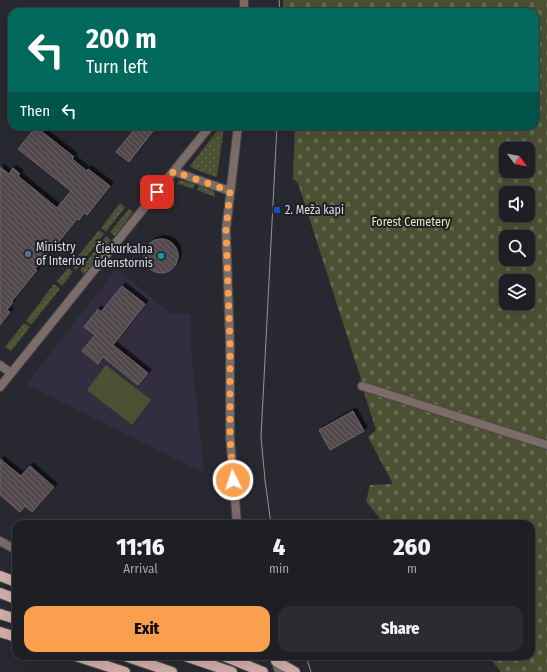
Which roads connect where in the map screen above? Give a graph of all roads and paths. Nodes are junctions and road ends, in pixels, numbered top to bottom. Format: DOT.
graph roads {
  1 [pos="207,130"];
  2 [pos="238,130"];
  3 [pos="174,171"];
  4 [pos="230,191"];
  5 [pos="0,365"];
  6 [pos="11,373"];
  7 [pos="362,386"];
  8 [pos="0,387"];
  9 [pos="547,445"];
  10 [pos="236,520"];
  11 [pos="0,541"];
  12 [pos="12,548"];
  13 [pos="0,576"];
  14 [pos="12,580"];
  15 [pos="0,593"];
  16 [pos="12,598"];
  17 [pos="0,614"];
  18 [pos="12,618"];
  19 [pos="0,632"];
  20 [pos="12,636"];
  21 [pos="88,660"];
  22 [pos="137,660"];
  23 [pos="197,660"];
  24 [pos="233,660"];
  25 [pos="276,660"];
  26 [pos="278,660"];
  27 [pos="125,672"];
  28 [pos="172,672"];
  29 [pos="232,672"];
  30 [pos="263,672"];
  31 [pos="279,672"];
  32 [pos="295,672"];
  1 -- 3 [label="street"];
  2 -- 4 [label="street"];
  3 -- 4 [label="street"];
  3 -- 6 [label="street"];
  4 -- 10 [label="street"];
  5 -- 6 [label="street"];
  6 -- 8 [label="street"];
  7 -- 9 [label="street"];
  11 -- 12 [label="street"];
  13 -- 14 [label="main road"];
  15 -- 16 [label="main road"];
  17 -- 18 [label="main road"];
  19 -- 20 [label="main road"];
  21 -- 27 [label="main road"];
  22 -- 28 [label="main road"];
  23 -- 29 [label="main road"];
  24 -- 30 [label="main road"];
  25 -- 31 [label="street"];
  26 -- 32 [label="main road"];
}
